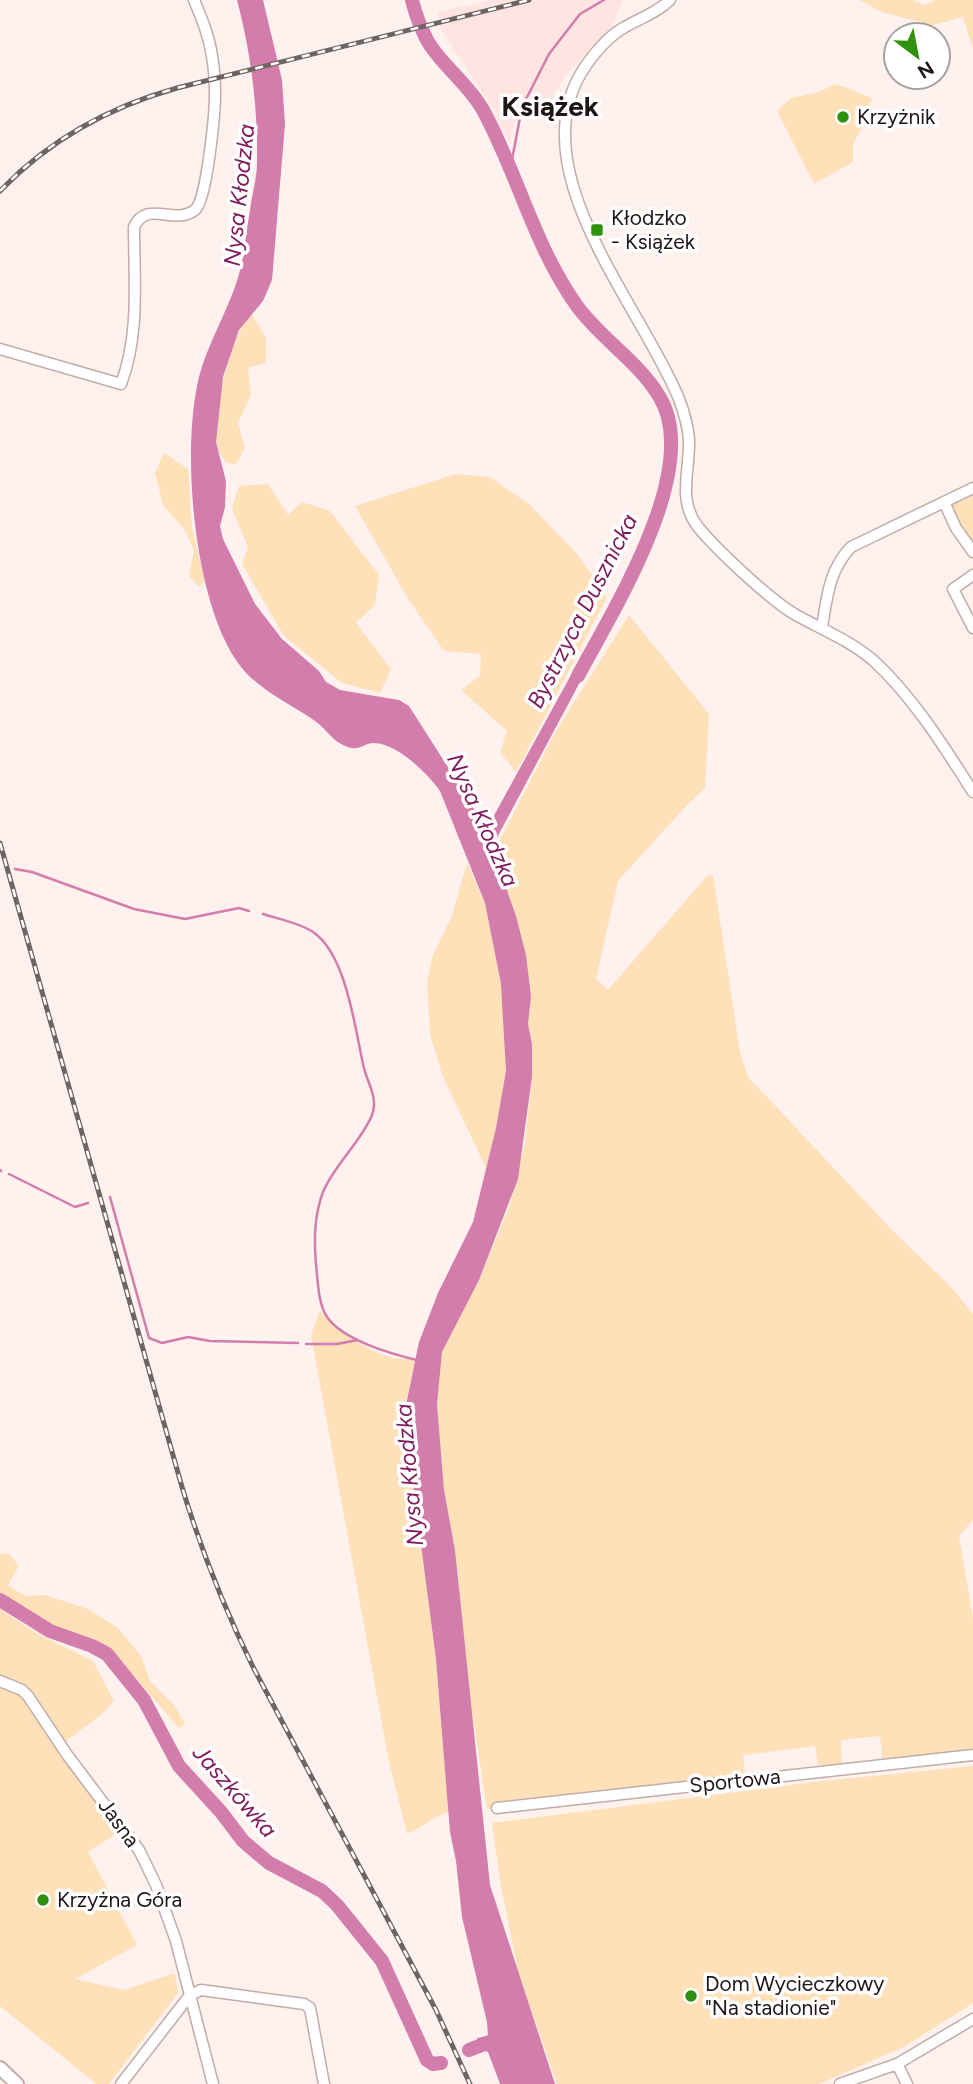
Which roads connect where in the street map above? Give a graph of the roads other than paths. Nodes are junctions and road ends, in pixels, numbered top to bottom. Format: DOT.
graph roads {
  1 [pos="194,0"];
  2 [pos="670,0"];
  3 [pos="0,349"];
  4 [pos="973,488"];
  5 [pos="944,502"];
  6 [pos="973,552"];
  7 [pos="973,575"];
  8 [pos="822,627"];
  9 [pos="973,628"];
  10 [pos="973,792"];
  11 [pos="0,1681"];
  12 [pos="973,1755"];
  13 [pos="497,1808"];
  14 [pos="190,1995"];
  15 [pos="973,2019"];
  16 [pos="897,2064"];
  17 [pos="0,2068"];
  18 [pos="18,2084"];
  19 [pos="121,2084"];
  20 [pos="213,2084"];
  21 [pos="324,2084"];
  22 [pos="840,2084"];
  23 [pos="907,2084"];
  1 -- 3 [label="street"];
  2 -- 8 [label="street"];
  4 -- 5 [label="street"];
  5 -- 6 [label="street"];
  5 -- 8 [label="street"];
  7 -- 9 [label="street"];
  8 -- 10 [label="street"];
  11 -- 14 [label="street, Jasna"];
  12 -- 13 [label="street, Sportowa"];
  14 -- 19 [label="street"];
  14 -- 20 [label="street, Jasna"];
  14 -- 21 [label="street"];
  15 -- 16 [label="street"];
  16 -- 22 [label="street"];
  16 -- 23 [label="street"];
  17 -- 18 [label="main road"];
}
